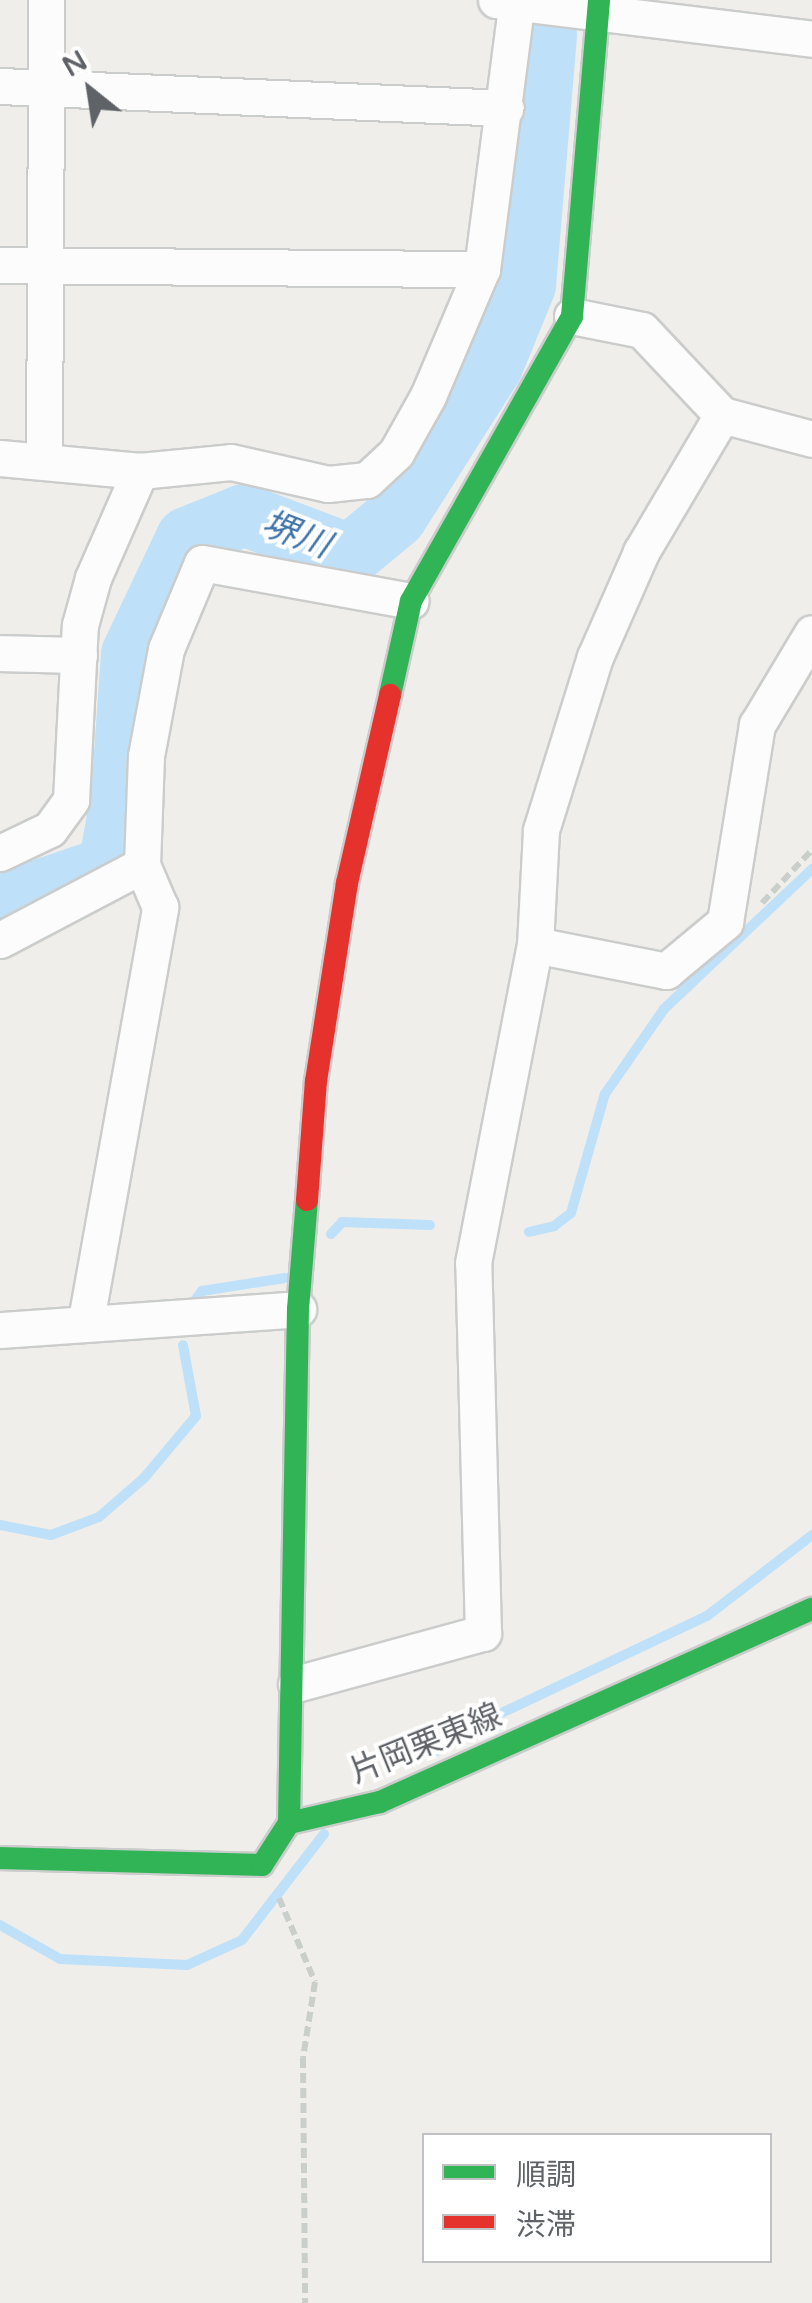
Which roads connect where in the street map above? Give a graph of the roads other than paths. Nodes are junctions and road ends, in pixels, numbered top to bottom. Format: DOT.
graph roads {
  1 [pos="46,0"];
  2 [pos="495,0"];
  3 [pos="517,1"];
  4 [pos="599,5"];
  5 [pos="812,39"];
  6 [pos="0,86"];
  7 [pos="45,86"];
  8 [pos="506,108"];
  9 [pos="0,265"];
  10 [pos="45,265"];
  11 [pos="482,268"];
  12 [pos="572,316"];
  13 [pos="722,415"];
  14 [pos="812,439"];
  15 [pos="0,458"];
  16 [pos="44,458"];
  17 [pos="140,471"];
  18 [pos="411,601"];
  19 [pos="812,633"];
  20 [pos="0,653"];
  21 [pos="79,655"];
  22 [pos="0,852"];
  23 [pos="142,865"];
  24 [pos="0,940"];
  25 [pos="535,945"];
  26 [pos="298,1310"];
  27 [pos="86,1320"];
  28 [pos="0,1330"];
  29 [pos="812,1609"];
  30 [pos="296,1684"];
  31 [pos="290,1823"];
  32 [pos="0,1858"];
  1 -- 7 [label="street"];
  2 -- 3 [label="street"];
  3 -- 4 [label="street"];
  3 -- 8 [label="street"];
  4 -- 5 [label="street"];
  4 -- 12 [label="street"];
  6 -- 7 [label="street"];
  7 -- 8 [label="street"];
  7 -- 10 [label="street"];
  8 -- 11 [label="street"];
  9 -- 10 [label="street"];
  10 -- 11 [label="street"];
  10 -- 16 [label="street"];
  11 -- 17 [label="street"];
  12 -- 13 [label="street"];
  12 -- 18 [label="street"];
  13 -- 14 [label="street"];
  13 -- 25 [label="street"];
  15 -- 16 [label="street"];
  16 -- 17 [label="street"];
  17 -- 21 [label="street"];
  18 -- 23 [label="street"];
  18 -- 26 [label="street"];
  19 -- 25 [label="street"];
  20 -- 21 [label="street"];
  21 -- 22 [label="street"];
  23 -- 24 [label="street"];
  23 -- 27 [label="street"];
  25 -- 30 [label="street"];
  26 -- 27 [label="street"];
  26 -- 30 [label="street"];
  27 -- 28 [label="street"];
  29 -- 31 [label="street, 片岡栗東線"];
  30 -- 31 [label="street"];
  31 -- 32 [label="street"];
}
